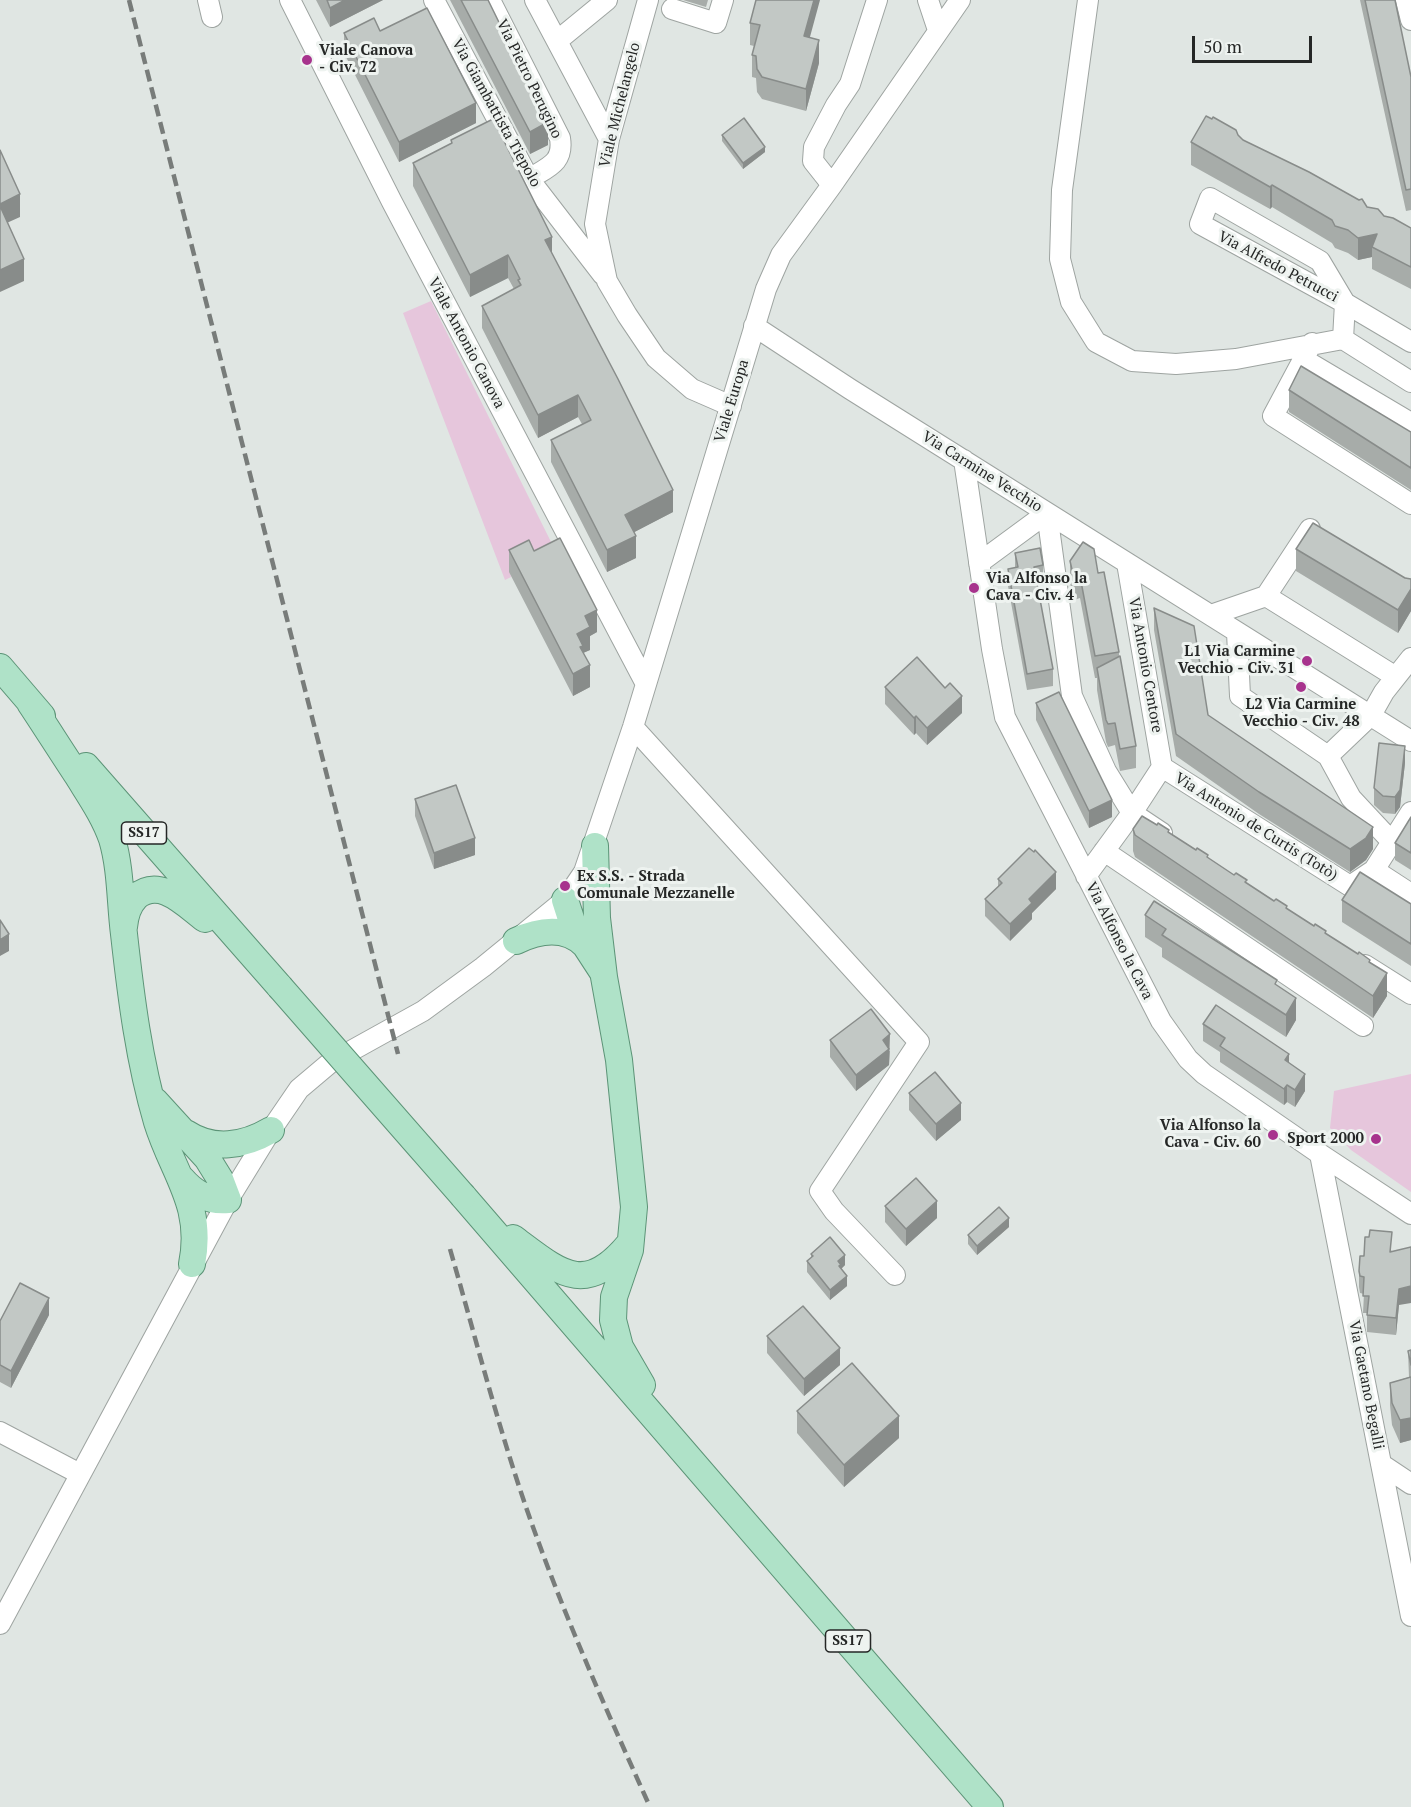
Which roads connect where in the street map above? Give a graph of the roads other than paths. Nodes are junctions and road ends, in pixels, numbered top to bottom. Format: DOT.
graph roads {
  1 [pos="290,0"];
  2 [pos="434,0"];
  3 [pos="490,0"];
  4 [pos="535,0"];
  5 [pos="607,0"];
  6 [pos="648,0"];
  7 [pos="723,0"];
  8 [pos="877,0"];
  9 [pos="928,0"];
  10 [pos="960,0"];
  11 [pos="1088,0"];
  12 [pos="1406,0"];
  13 [pos="672,9"];
  14 [pos="1411,20"];
  15 [pos="938,30"];
  16 [pos="557,41"];
  17 [pos="609,139"];
  18 [pos="530,179"];
  19 [pos="832,185"];
  20 [pos="607,280"];
  21 [pos="1345,303"];
  22 [pos="754,326"];
  23 [pos="1343,339"];
  24 [pos="1411,342"];
  25 [pos="1308,351"];
  26 [pos="1411,382"];
  27 [pos="731,406"];
  28 [pos="1411,423"];
  29 [pos="964,460"];
  30 [pos="1411,504"];
  31 [pos="1047,513"];
  32 [pos="1330,541"];
  33 [pos="980,563"];
  34 [pos="1127,563"];
  35 [pos="1266,596"];
  36 [pos="1211,615"];
  37 [pos="1237,632"];
  38 [pos="1411,658"];
  39 [pos="0,668"];
  40 [pos="1395,677"];
  41 [pos="646,684"];
  42 [pos="30,702"];
  43 [pos="1371,715"];
  44 [pos="633,727"];
  45 [pos="1408,732"];
  46 [pos="1328,756"];
  47 [pos="1162,767"];
  48 [pos="1411,812"];
  49 [pos="1132,813"];
  50 [pos="1392,842"];
  51 [pos="594,846"];
  52 [pos="1182,846"];
  53 [pos="1104,851"];
  54 [pos="1374,870"];
  55 [pos="1086,876"];
  56 [pos="1411,894"];
  57 [pos="564,900"];
  58 [pos="124,933"];
  59 [pos="592,939"];
  60 [pos="516,941"];
  61 [pos="1352,956"];
  62 [pos="258,963"];
  63 [pos="1411,994"];
  64 [pos="1363,1026"];
  65 [pos="151,1096"];
  66 [pos="271,1130"];
  67 [pos="183,1131"];
  68 [pos="1320,1154"];
  69 [pos="182,1179"];
  70 [pos="228,1200"];
  71 [pos="469,1203"];
  72 [pos="1411,1214"];
  73 [pos="631,1241"];
  74 [pos="192,1264"];
  75 [pos="895,1275"];
  76 [pos="0,1432"];
  77 [pos="1381,1464"];
  78 [pos="80,1474"];
  79 [pos="705,1477"];
  80 [pos="1411,1484"];
  81 [pos="1411,1616"];
  82 [pos="0,1624"];
  83 [pos="990,1807"];
  1 -- 41 [label="street, Viale Antonio Canova"];
  2 -- 18 [label="street, Via Giambattista Tiepolo"];
  3 -- 18 [label="street, Via Pietro Perugino"];
  4 -- 16 [label="street"];
  5 -- 16 [label="street"];
  6 -- 17 [label="street, Viale Michelangelo"];
  7 -- 13 [label="street"];
  8 -- 19 [label="street"];
  9 -- 15 [label="street"];
  10 -- 15 [label="street, Viale Europa"];
  11 -- 25 [label="street"];
  12 -- 14 [label="street"];
  15 -- 19 [label="street, Viale Europa"];
  16 -- 17 [label="street"];
  17 -- 20 [label="street, Viale Michelangelo"];
  18 -- 20 [label="street, Via Giambattista Tiepolo"];
  19 -- 22 [label="street, Viale Europa"];
  20 -- 27 [label="street, Viale Michelangelo"];
  21 -- 21 [label="street, Via Alfredo Petrucci"];
  21 -- 23 [label="street, Via Alfredo Petrucci"];
  21 -- 24 [label="street, Via Alfredo Petrucci"];
  22 -- 27 [label="street, Viale Europa"];
  22 -- 29 [label="street, Via Carmine Vecchio"];
  23 -- 25 [label="street"];
  23 -- 26 [label="street"];
  25 -- 28 [label="street"];
  25 -- 30 [label="street"];
  27 -- 41 [label="street, Viale Europa"];
  29 -- 31 [label="street, Via Carmine Vecchio"];
  29 -- 33 [label="street, Via Alfonso la Cava"];
  31 -- 33 [label="street"];
  31 -- 34 [label="street, Via Carmine Vecchio"];
  31 -- 49 [label="street"];
  32 -- 35 [label="street"];
  33 -- 55 [label="street, Via Alfonso la Cava"];
  34 -- 36 [label="street, Via Carmine Vecchio"];
  34 -- 47 [label="street, Via Antonio Centore"];
  35 -- 36 [label="street"];
  35 -- 40 [label="street"];
  36 -- 37 [label="street, Via Carmine Vecchio"];
  37 -- 43 [label="street, Via Carmine Vecchio"];
  37 -- 46 [label="street"];
  38 -- 40 [label="street"];
  39 -- 42 [label="main road, SS17"];
  40 -- 43 [label="street"];
  41 -- 44 [label="street, Viale Europa"];
  42 -- 58 [label="main road"];
  42 -- 62 [label="main road, SS17"];
  43 -- 45 [label="street, Via Carmine Vecchio"];
  43 -- 46 [label="street"];
  44 -- 51 [label="street, Viale Europa"];
  44 -- 75 [label="street"];
  46 -- 50 [label="street"];
  47 -- 49 [label="street"];
  47 -- 54 [label="street, Via Antonio de Curtis (Totò)"];
  48 -- 50 [label="street"];
  49 -- 52 [label="street"];
  49 -- 53 [label="street"];
  50 -- 54 [label="street"];
  51 -- 57 [label="street, Viale Europa"];
  51 -- 59 [label="main road"];
  53 -- 55 [label="street"];
  53 -- 64 [label="street"];
  54 -- 56 [label="street"];
  55 -- 68 [label="street, Via Alfonso la Cava"];
  57 -- 59 [label="main road"];
  57 -- 60 [label="street, Viale Europa"];
  58 -- 62 [label="main road"];
  58 -- 65 [label="main road"];
  59 -- 60 [label="main road"];
  59 -- 73 [label="main road"];
  60 -- 66 [label="street, Viale Europa"];
  61 -- 63 [label="street"];
  62 -- 71 [label="main road, SS17, bridge"];
  65 -- 67 [label="main road"];
  65 -- 69 [label="main road"];
  66 -- 67 [label="main road"];
  66 -- 70 [label="street, Viale Europa"];
  67 -- 70 [label="main road"];
  68 -- 72 [label="street, Via Alfonso la Cava"];
  68 -- 77 [label="street, Via Gaetano Begalli"];
  69 -- 70 [label="main road"];
  69 -- 74 [label="main road"];
  70 -- 74 [label="street, Viale Europa"];
  71 -- 73 [label="main road"];
  71 -- 79 [label="main road, SS17"];
  73 -- 79 [label="main road"];
  74 -- 78 [label="street, Viale Europa"];
  76 -- 78 [label="street"];
  77 -- 80 [label="street"];
  77 -- 81 [label="street, Via Gaetano Begalli"];
  78 -- 82 [label="street, Viale Europa"];
  79 -- 83 [label="main road, SS17"];
}
